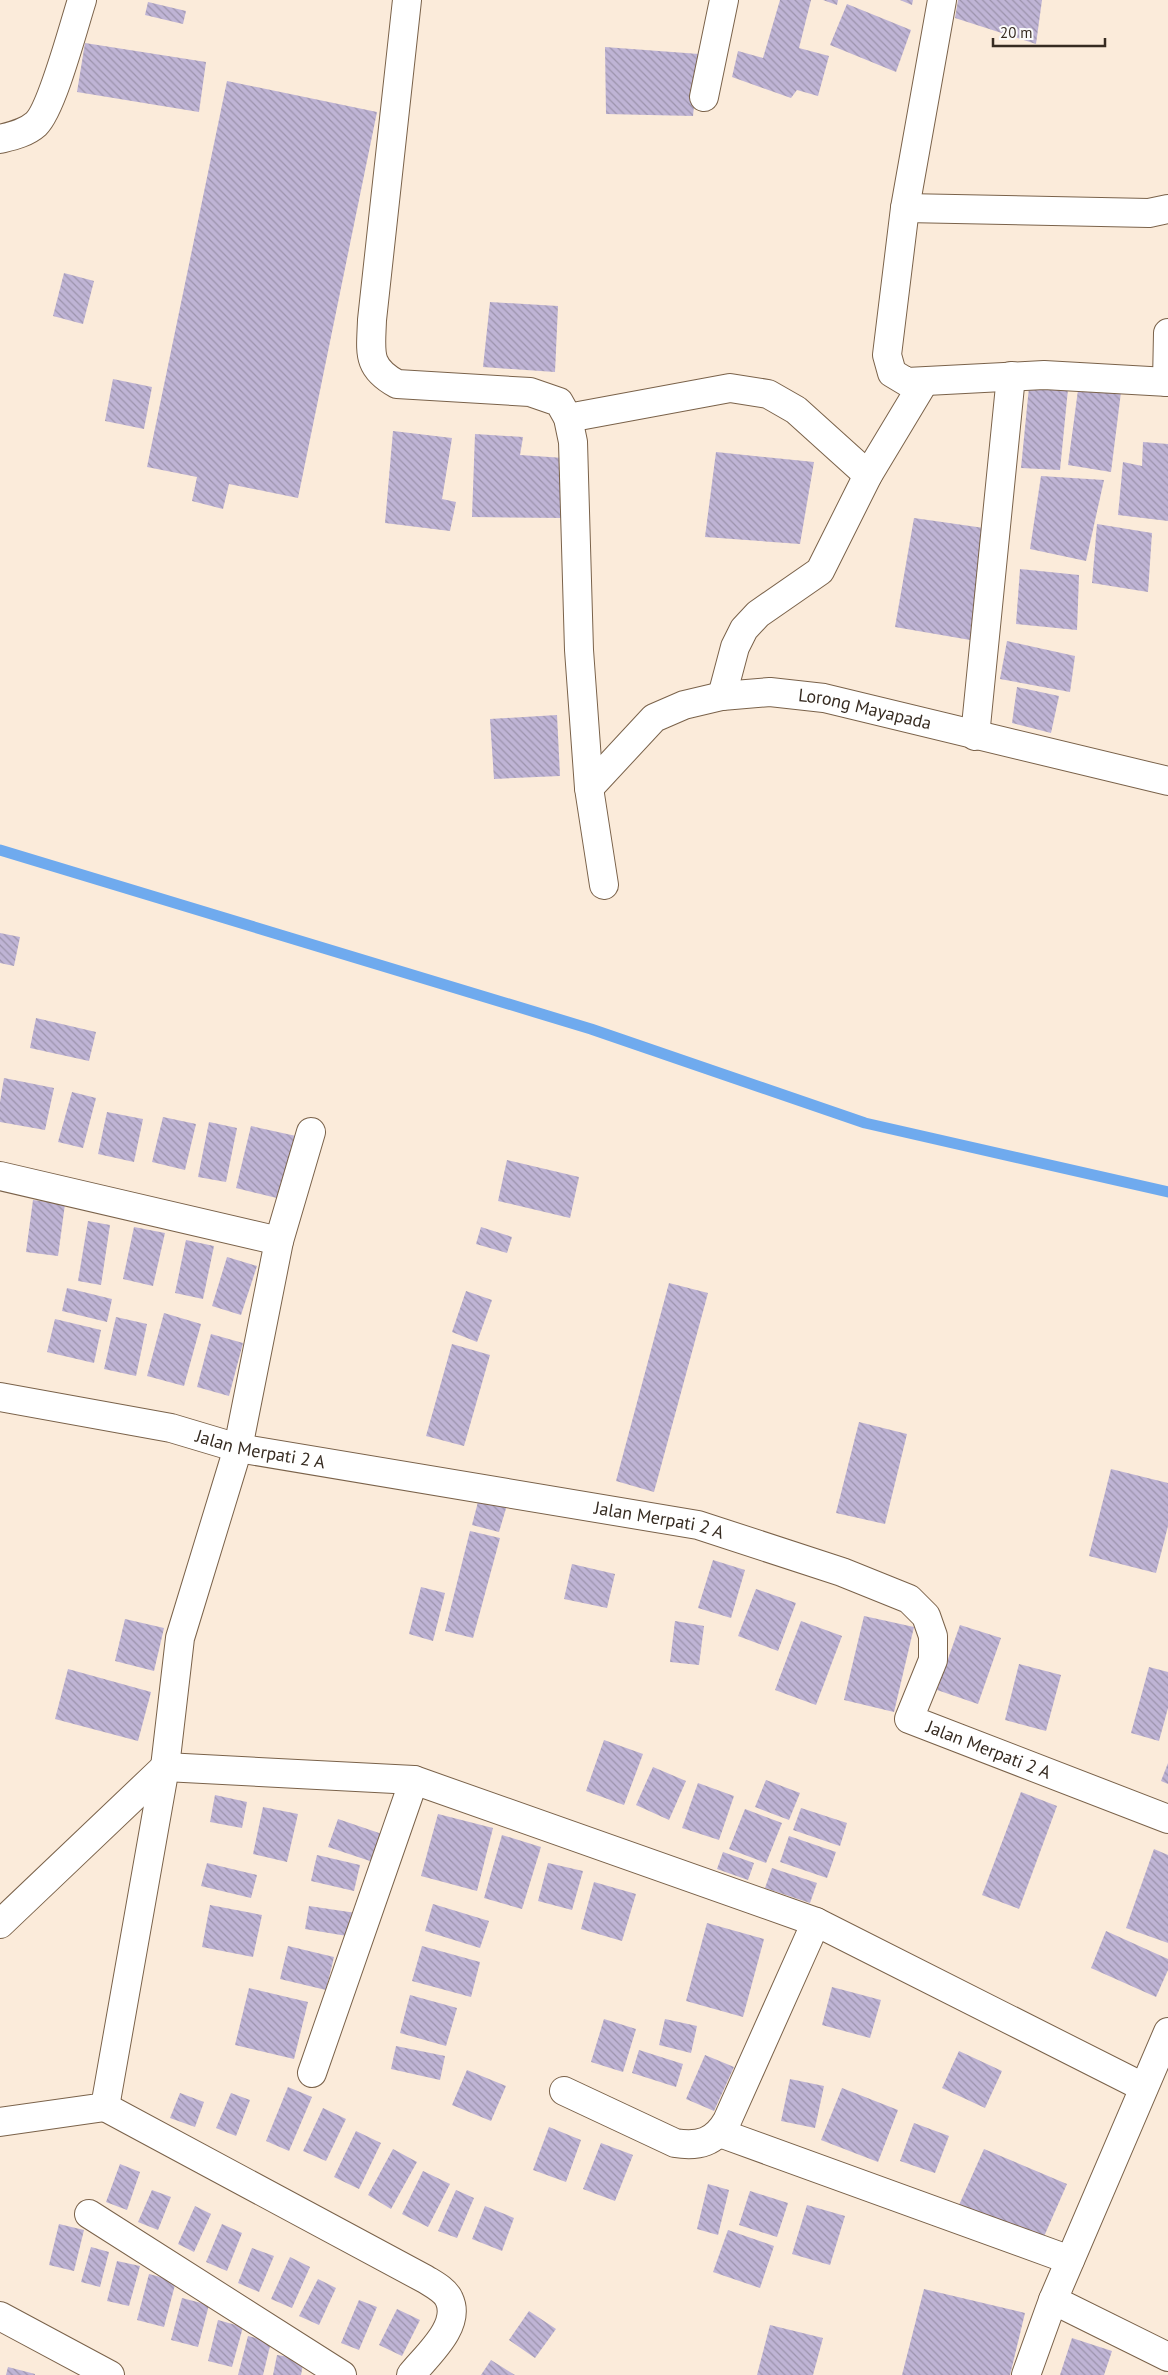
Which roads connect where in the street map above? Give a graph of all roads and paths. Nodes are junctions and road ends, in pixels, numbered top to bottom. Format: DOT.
graph roads {
  1 [pos="82,0"];
  2 [pos="407,0"];
  3 [pos="724,0"];
  4 [pos="942,0"];
  5 [pos="704,97"];
  6 [pos="0,139"];
  7 [pos="905,208"];
  8 [pos="1168,209"];
  9 [pos="1168,333"];
  10 [pos="1011,376"];
  11 [pos="924,382"];
  12 [pos="1168,382"];
  13 [pos="568,418"];
  14 [pos="868,475"];
  15 [pos="722,696"];
  16 [pos="975,736"];
  17 [pos="1168,781"];
  18 [pos="589,788"];
  19 [pos="604,885"];
  20 [pos="311,1132"];
  21 [pos="0,1176"];
  22 [pos="279,1240"];
  23 [pos="0,1396"];
  24 [pos="238,1448"];
  25 [pos="165,1767"];
  26 [pos="414,1780"];
  27 [pos="1168,1819"];
  28 [pos="816,1922"];
  29 [pos="0,1924"];
  30 [pos="1168,2032"];
  31 [pos="312,2073"];
  32 [pos="1143,2086"];
  33 [pos="564,2091"];
  34 [pos="105,2106"];
  35 [pos="0,2122"];
  36 [pos="720,2133"];
  37 [pos="89,2214"];
  38 [pos="1070,2260"];
  39 [pos="1053,2300"];
  40 [pos="0,2316"];
  41 [pos="1168,2356"];
  42 [pos="110,2375"];
  43 [pos="342,2375"];
  44 [pos="410,2375"];
  45 [pos="1026,2375"];
  1 -- 6 [label="street"];
  2 -- 13 [label="street"];
  3 -- 5 [label="street"];
  4 -- 7 [label="street"];
  7 -- 8 [label="street"];
  7 -- 11 [label="street"];
  9 -- 12 [label="street"];
  10 -- 11 [label="street"];
  10 -- 12 [label="street"];
  10 -- 16 [label="street"];
  11 -- 14 [label="street"];
  13 -- 14 [label="street"];
  13 -- 18 [label="street"];
  14 -- 15 [label="street"];
  15 -- 16 [label="street, Lorong Mayapada"];
  15 -- 18 [label="street, Lorong Mayapada"];
  16 -- 17 [label="street, Lorong Mayapada"];
  18 -- 19 [label="street"];
  20 -- 22 [label="street"];
  21 -- 22 [label="street"];
  22 -- 24 [label="street"];
  23 -- 24 [label="street, Jalan Merpati 2 A"];
  24 -- 25 [label="street"];
  24 -- 27 [label="street, Jalan Merpati 2 A"];
  25 -- 26 [label="street"];
  25 -- 29 [label="street"];
  25 -- 34 [label="street"];
  26 -- 28 [label="street"];
  26 -- 31 [label="street"];
  28 -- 32 [label="street"];
  28 -- 36 [label="street"];
  30 -- 32 [label="street"];
  32 -- 38 [label="street"];
  33 -- 36 [label="street"];
  34 -- 35 [label="street"];
  34 -- 44 [label="street"];
  36 -- 38 [label="street"];
  37 -- 43 [label="street"];
  38 -- 39 [label="street"];
  39 -- 41 [label="street"];
  39 -- 45 [label="street"];
  40 -- 42 [label="street"];
}
